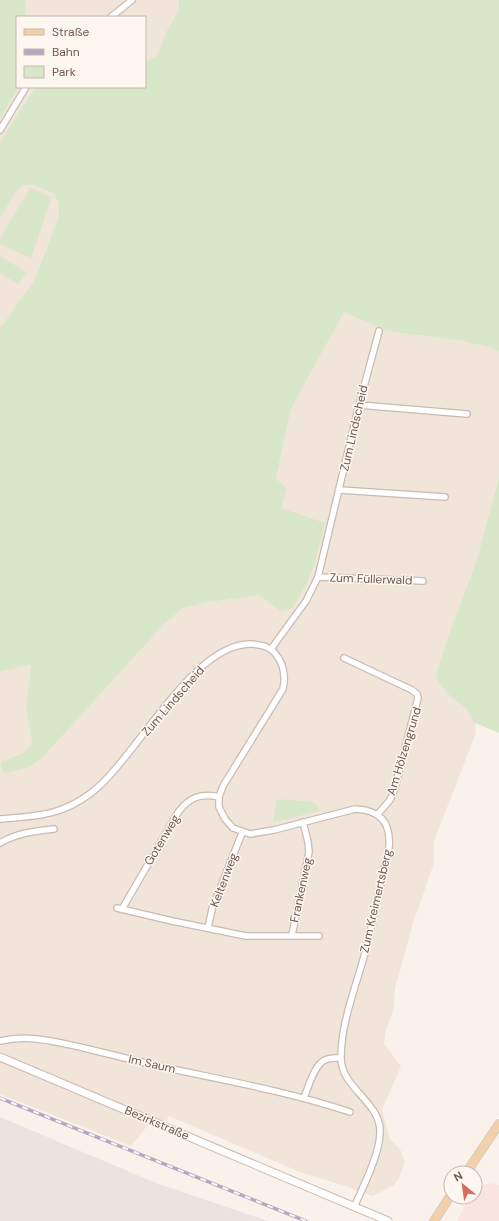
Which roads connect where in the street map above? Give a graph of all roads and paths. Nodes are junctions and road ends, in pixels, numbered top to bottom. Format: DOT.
graph roads {
  1 [pos="132,0"];
  2 [pos="112,16"];
  3 [pos="25,88"];
  4 [pos="0,130"];
  5 [pos="379,331"];
  6 [pos="360,405"];
  7 [pos="467,414"];
  8 [pos="340,490"];
  9 [pos="445,496"];
  10 [pos="318,577"];
  11 [pos="423,581"];
  12 [pos="271,649"];
  13 [pos="344,658"];
  14 [pos="219,798"];
  15 [pos="378,814"];
  16 [pos="0,819"];
  17 [pos="303,822"];
  18 [pos="54,829"];
  19 [pos="242,832"];
  20 [pos="0,843"];
  21 [pos="208,928"];
  22 [pos="292,936"];
  23 [pos="319,936"];
  24 [pos="0,1041"];
  25 [pos="0,1057"];
  26 [pos="340,1058"];
  27 [pos="304,1098"];
  28 [pos="350,1112"];
  29 [pos="499,1124"];
  30 [pos="471,1165"];
  31 [pos="444,1205"];
  32 [pos="354,1207"];
  33 [pos="388,1221"];
  34 [pos="434,1221"];
  1 -- 2 [label="street"];
  3 -- 4 [label="street"];
  5 -- 6 [label="street, Zum Lindscheid"];
  6 -- 7 [label="street"];
  6 -- 8 [label="street, Zum Lindscheid"];
  8 -- 9 [label="street"];
  8 -- 10 [label="street, Zum Lindscheid"];
  10 -- 11 [label="street, Zum Füllerwald"];
  10 -- 12 [label="street, Zum Lindscheid"];
  12 -- 14 [label="street"];
  12 -- 16 [label="street, Zum Lindscheid"];
  13 -- 15 [label="street, Am Hölzengrund"];
  14 -- 19 [label="street"];
  14 -- 21 [label="street, Gotenweg"];
  15 -- 17 [label="street"];
  15 -- 26 [label="street, Zum Kreimertsberg"];
  17 -- 19 [label="street"];
  17 -- 22 [label="street, Frankenweg"];
  18 -- 20 [label="street"];
  19 -- 21 [label="street, Keltenweg"];
  21 -- 22 [label="street, Frankenweg"];
  22 -- 23 [label="street, Frankenweg"];
  24 -- 27 [label="street, Im Saum"];
  25 -- 32 [label="street, Bezirkstraße"];
  26 -- 27 [label="street"];
  26 -- 32 [label="street, Zum Kreimertsberg"];
  27 -- 28 [label="street, Im Saum"];
  29 -- 30 [label="main road"];
  31 -- 34 [label="main road"];
  32 -- 33 [label="street, Bezirkstraße"];
}
